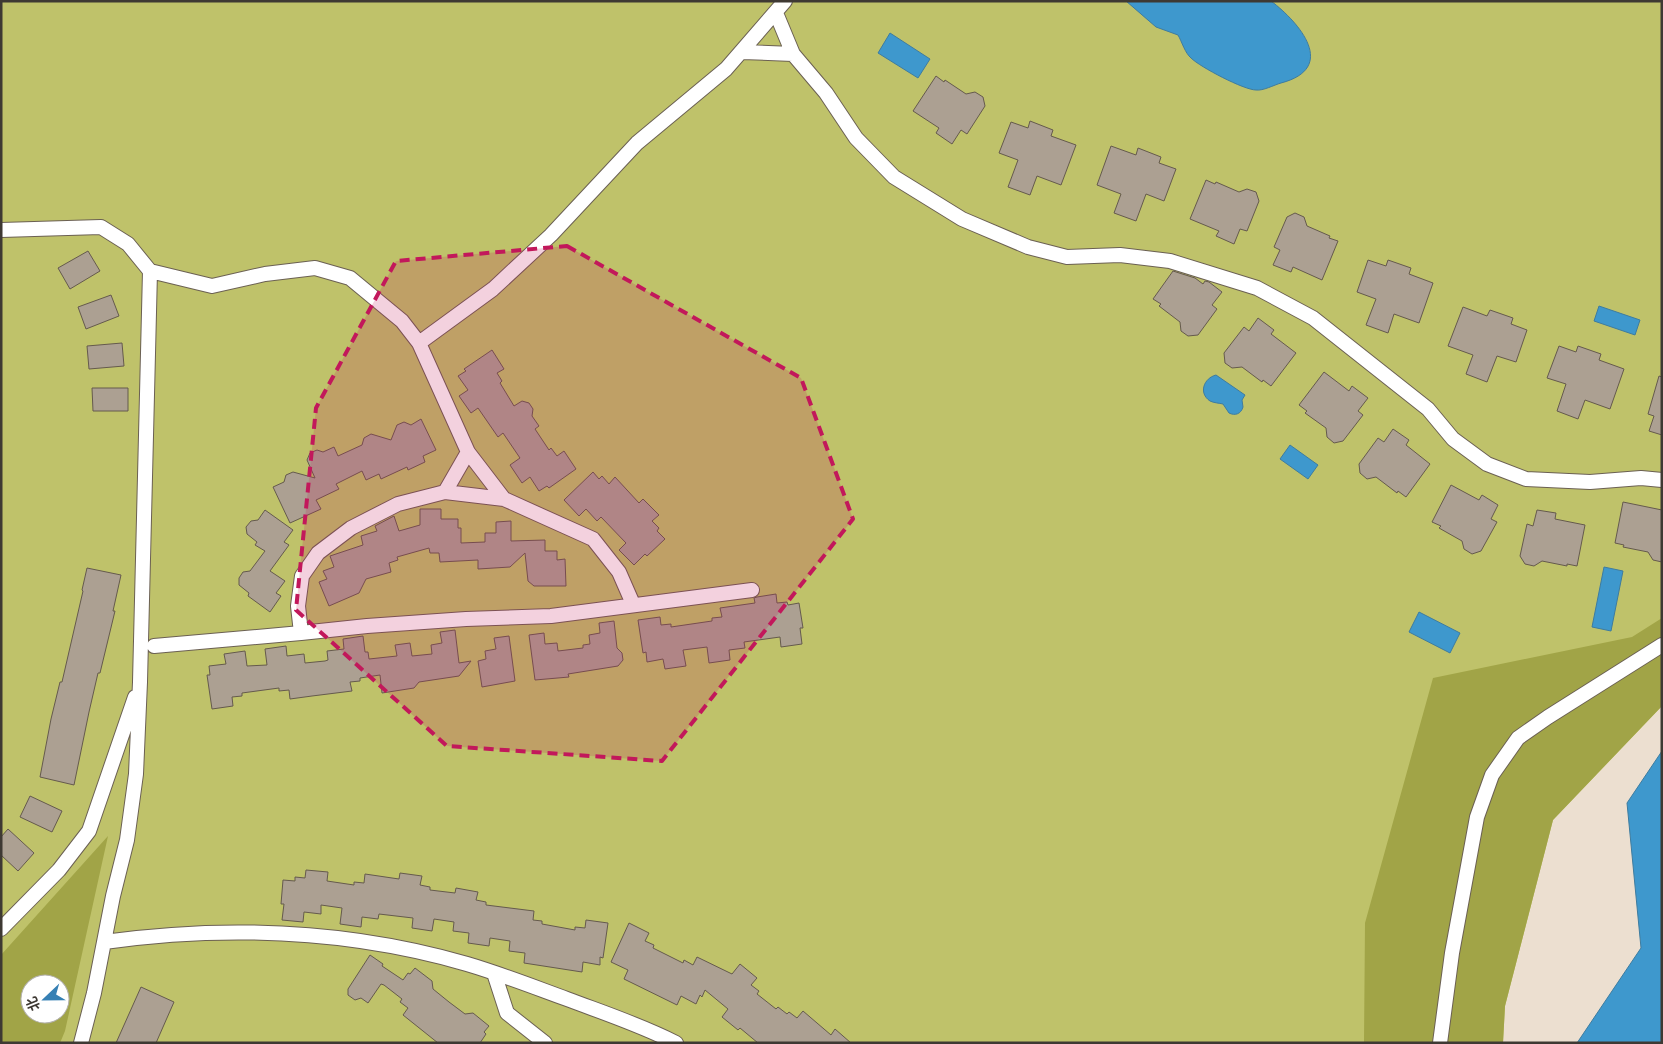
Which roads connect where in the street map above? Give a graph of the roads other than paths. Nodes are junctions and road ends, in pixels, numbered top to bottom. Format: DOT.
graph roads {
  1 [pos="785,1"];
  2 [pos="776,13"];
  3 [pos="742,52"];
  4 [pos="793,54"];
  5 [pos="1,230"];
  6 [pos="150,271"];
  7 [pos="419,343"];
  8 [pos="468,452"];
  9 [pos="1662,480"];
  10 [pos="445,492"];
  11 [pos="504,499"];
  12 [pos="752,590"];
  13 [pos="633,604"];
  14 [pos="301,633"];
  15 [pos="1662,645"];
  16 [pos="154,646"];
  17 [pos="140,682"];
  18 [pos="1,930"];
  19 [pos="104,942"];
  20 [pos="494,973"];
  21 [pos="81,1043"];
  22 [pos="545,1043"];
  23 [pos="676,1043"];
  24 [pos="1440,1043"];
  1 -- 2 [label="street"];
  2 -- 3 [label="street"];
  2 -- 4 [label="street"];
  3 -- 4 [label="street"];
  3 -- 7 [label="street"];
  4 -- 9 [label="street"];
  5 -- 6 [label="street"];
  6 -- 7 [label="street"];
  6 -- 17 [label="street"];
  7 -- 8 [label="street"];
  8 -- 10 [label="street"];
  8 -- 11 [label="street"];
  10 -- 11 [label="street"];
  10 -- 14 [label="street"];
  11 -- 13 [label="street"];
  12 -- 13 [label="street"];
  13 -- 14 [label="street"];
  14 -- 16 [label="street"];
  15 -- 24 [label="street"];
  17 -- 18 [label="street"];
  17 -- 19 [label="street"];
  19 -- 20 [label="street"];
  19 -- 21 [label="street"];
  20 -- 22 [label="street"];
  20 -- 23 [label="street"];
}
